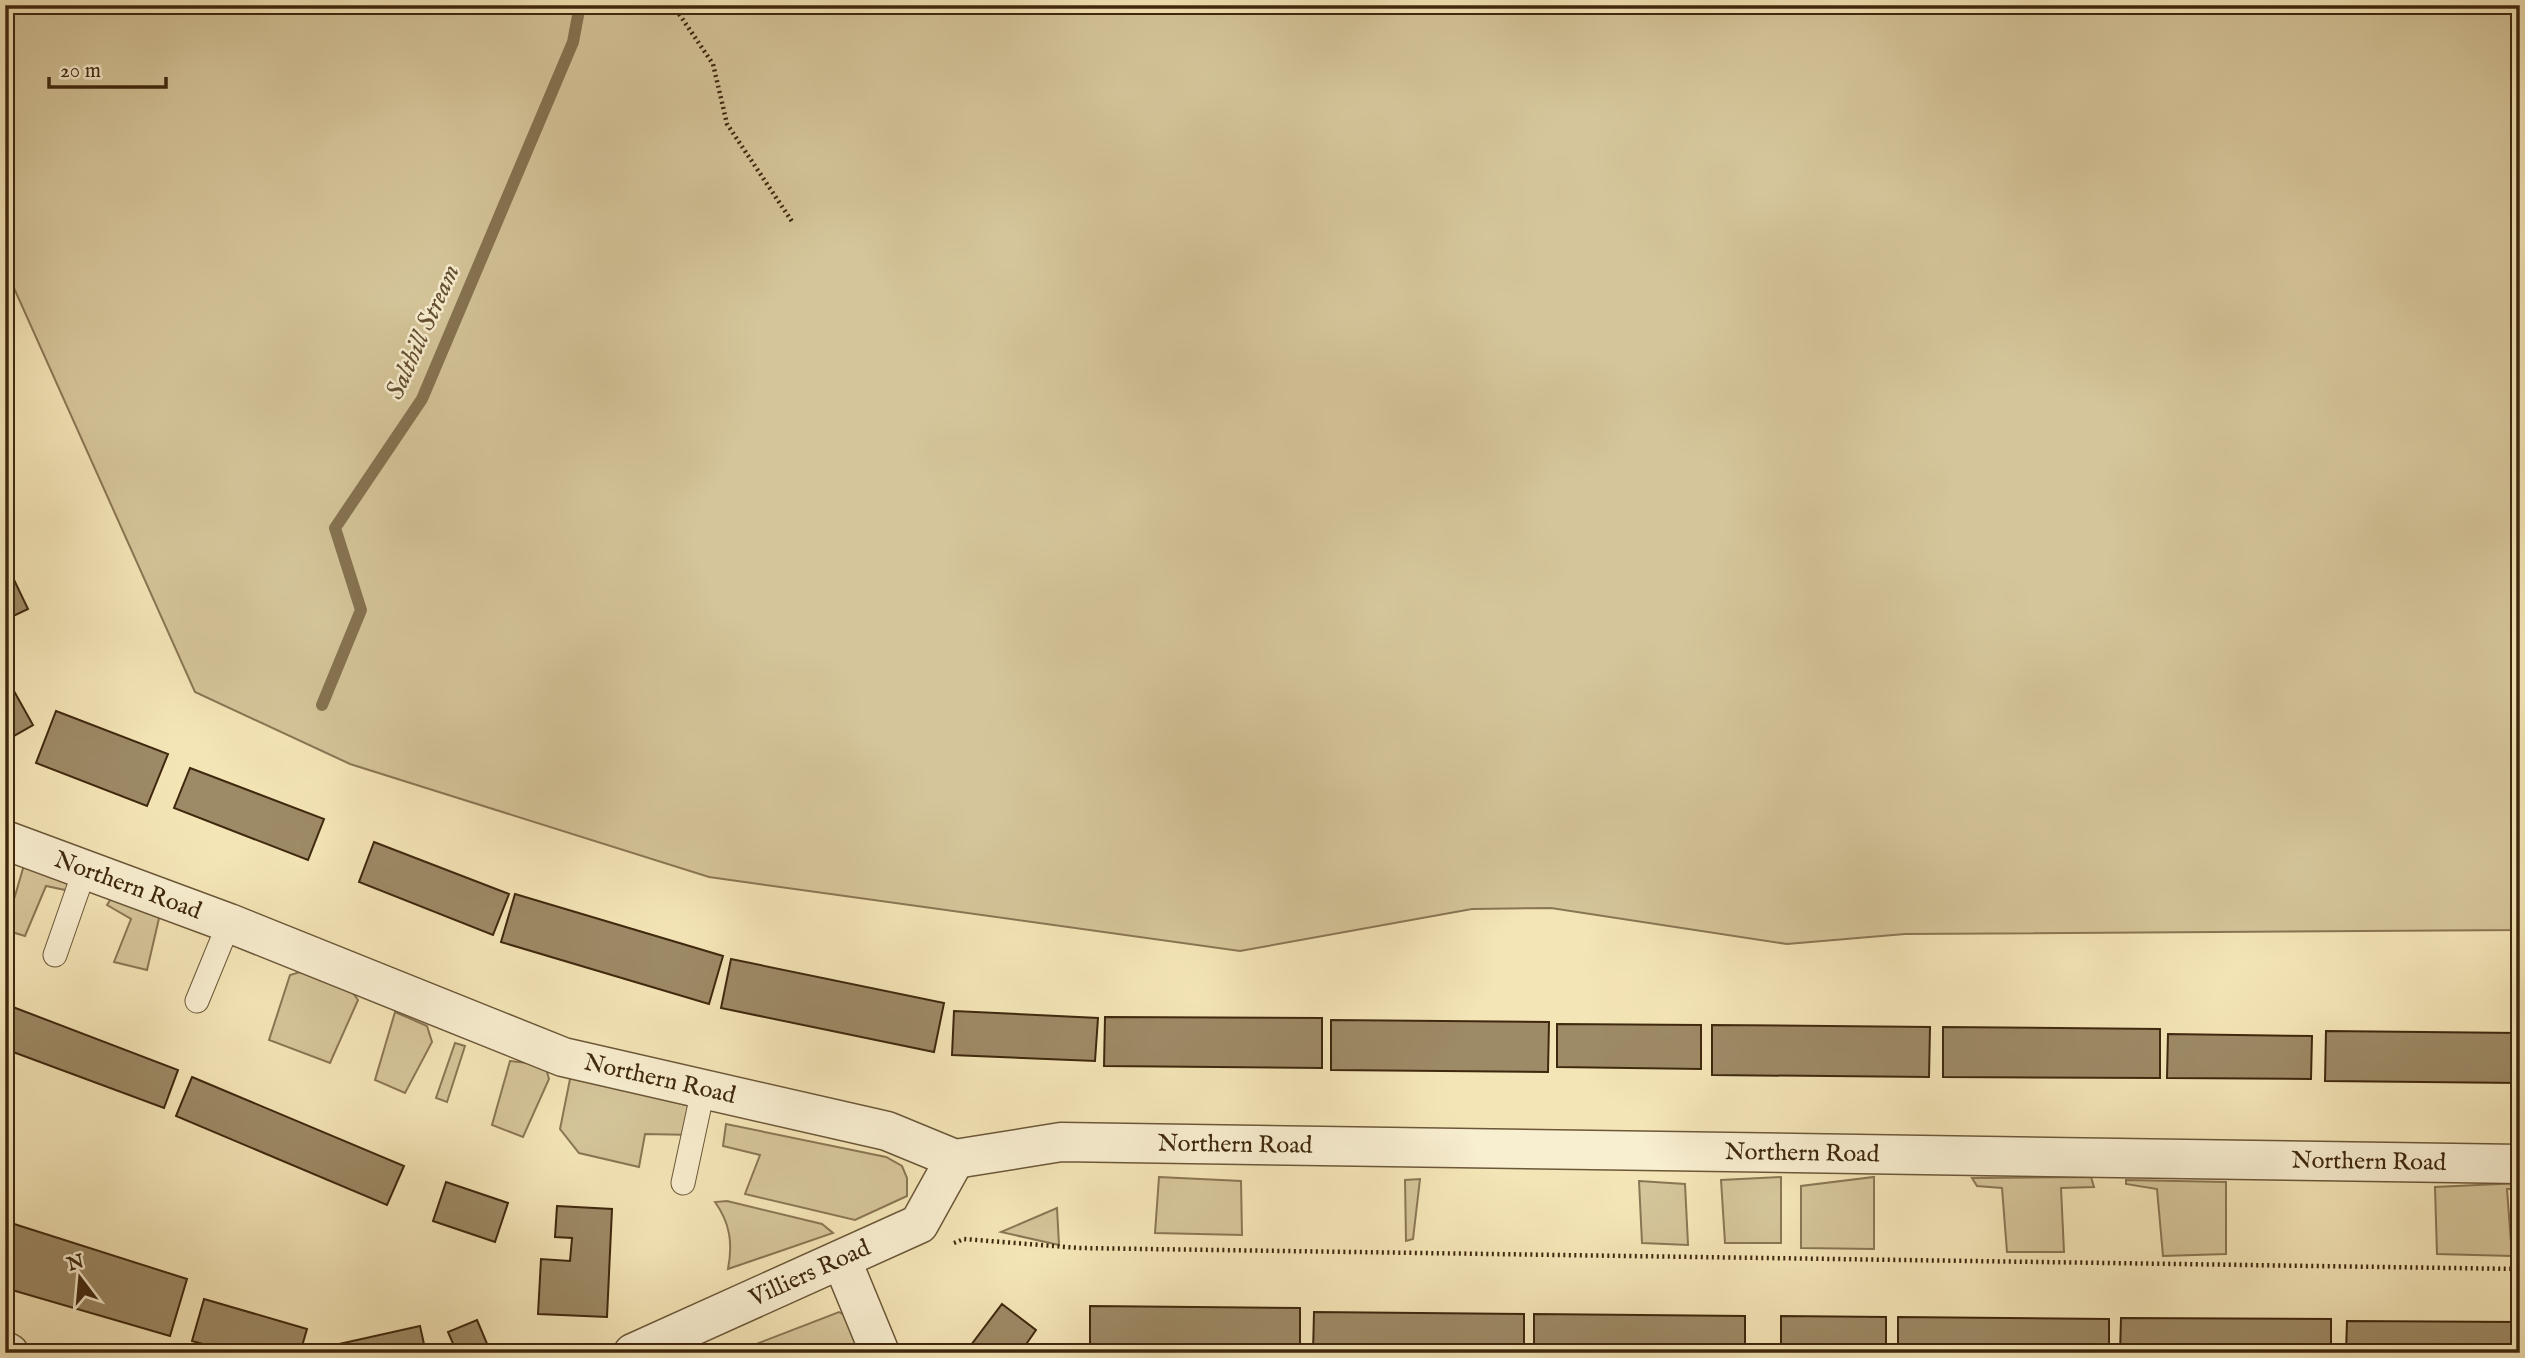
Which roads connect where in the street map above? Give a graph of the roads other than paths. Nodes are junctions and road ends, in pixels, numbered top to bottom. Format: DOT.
graph roads {
  1 [pos="5,840"];
  2 [pos="85,869"];
  3 [pos="229,923"];
  4 [pos="55,955"];
  5 [pos="197,1001"];
  6 [pos="704,1090"];
  7 [pos="955,1159"];
  8 [pos="2520,1164"];
  9 [pos="682,1183"];
  10 [pos="842,1261"];
  11 [pos="633,1353"];
  12 [pos="880,1353"];
  1 -- 2 [label="street, Northern Road"];
  2 -- 3 [label="street, Northern Road"];
  2 -- 4 [label="lane"];
  3 -- 5 [label="lane"];
  3 -- 6 [label="street, Northern Road"];
  6 -- 7 [label="street, Northern Road"];
  6 -- 9 [label="lane"];
  7 -- 8 [label="street, Northern Road"];
  7 -- 10 [label="street, Villiers Road"];
  10 -- 11 [label="street, Villiers Road"];
  10 -- 12 [label="street"];
}
